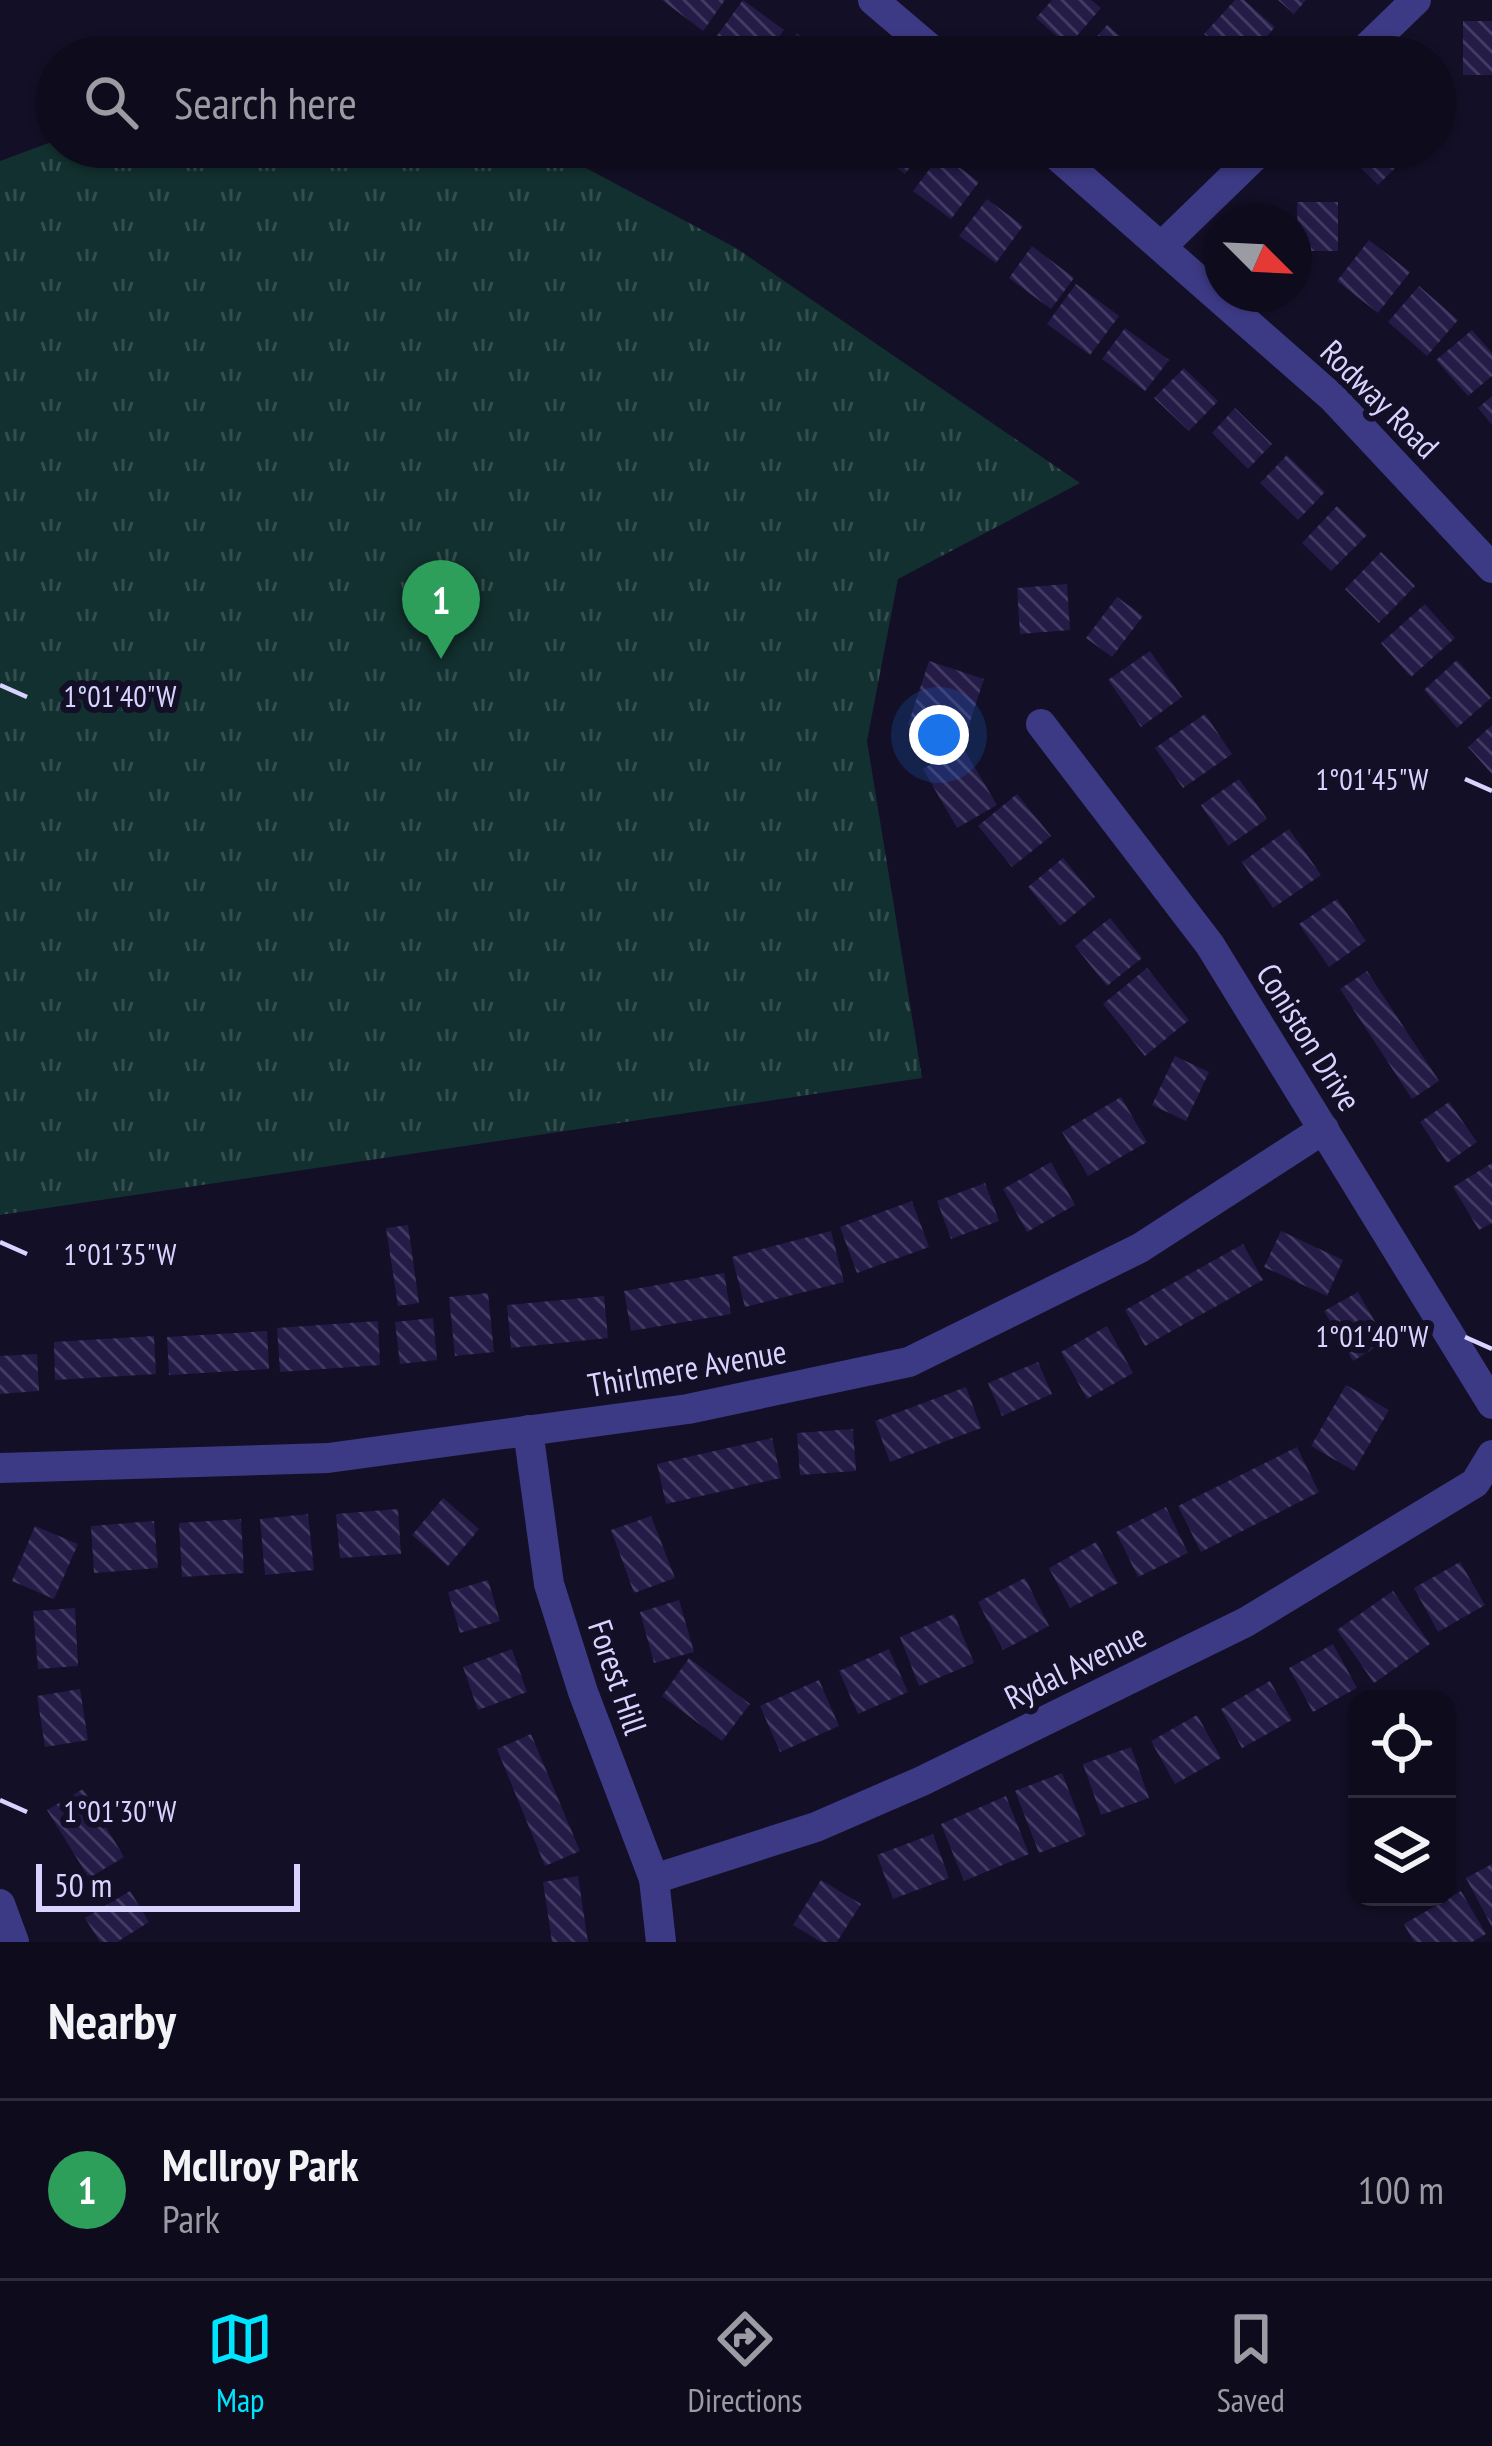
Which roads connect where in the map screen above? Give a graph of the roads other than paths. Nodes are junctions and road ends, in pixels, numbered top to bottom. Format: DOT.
graph roads {
  1 [pos="873,0"];
  2 [pos="1416,0"];
  3 [pos="915,36"];
  4 [pos="1379,36"];
  5 [pos="1072,168"];
  6 [pos="1242,168"];
  7 [pos="1162,245"];
  8 [pos="1492,568"];
  9 [pos="1041,724"];
  10 [pos="1324,1129"];
  11 [pos="1492,1404"];
  12 [pos="529,1430"];
  13 [pos="1492,1454"];
  14 [pos="0,1468"];
  15 [pos="654,1879"];
  16 [pos="0,1904"];
  17 [pos="14,1942"];
  18 [pos="661,1942"];
  1 -- 3 [label="street"];
  2 -- 4 [label="street"];
  5 -- 7 [label="street, Rodway Road"];
  6 -- 7 [label="street"];
  7 -- 8 [label="street, Rodway Road"];
  9 -- 10 [label="street, Coniston Drive"];
  10 -- 11 [label="street, Coniston Drive"];
  10 -- 12 [label="street, Thirlmere Avenue"];
  12 -- 14 [label="street, Thirlmere Avenue"];
  12 -- 15 [label="street, Forest Hill"];
  13 -- 15 [label="street, Rydal Avenue"];
  15 -- 18 [label="street, Forest Hill"];
  16 -- 17 [label="street"];
}
